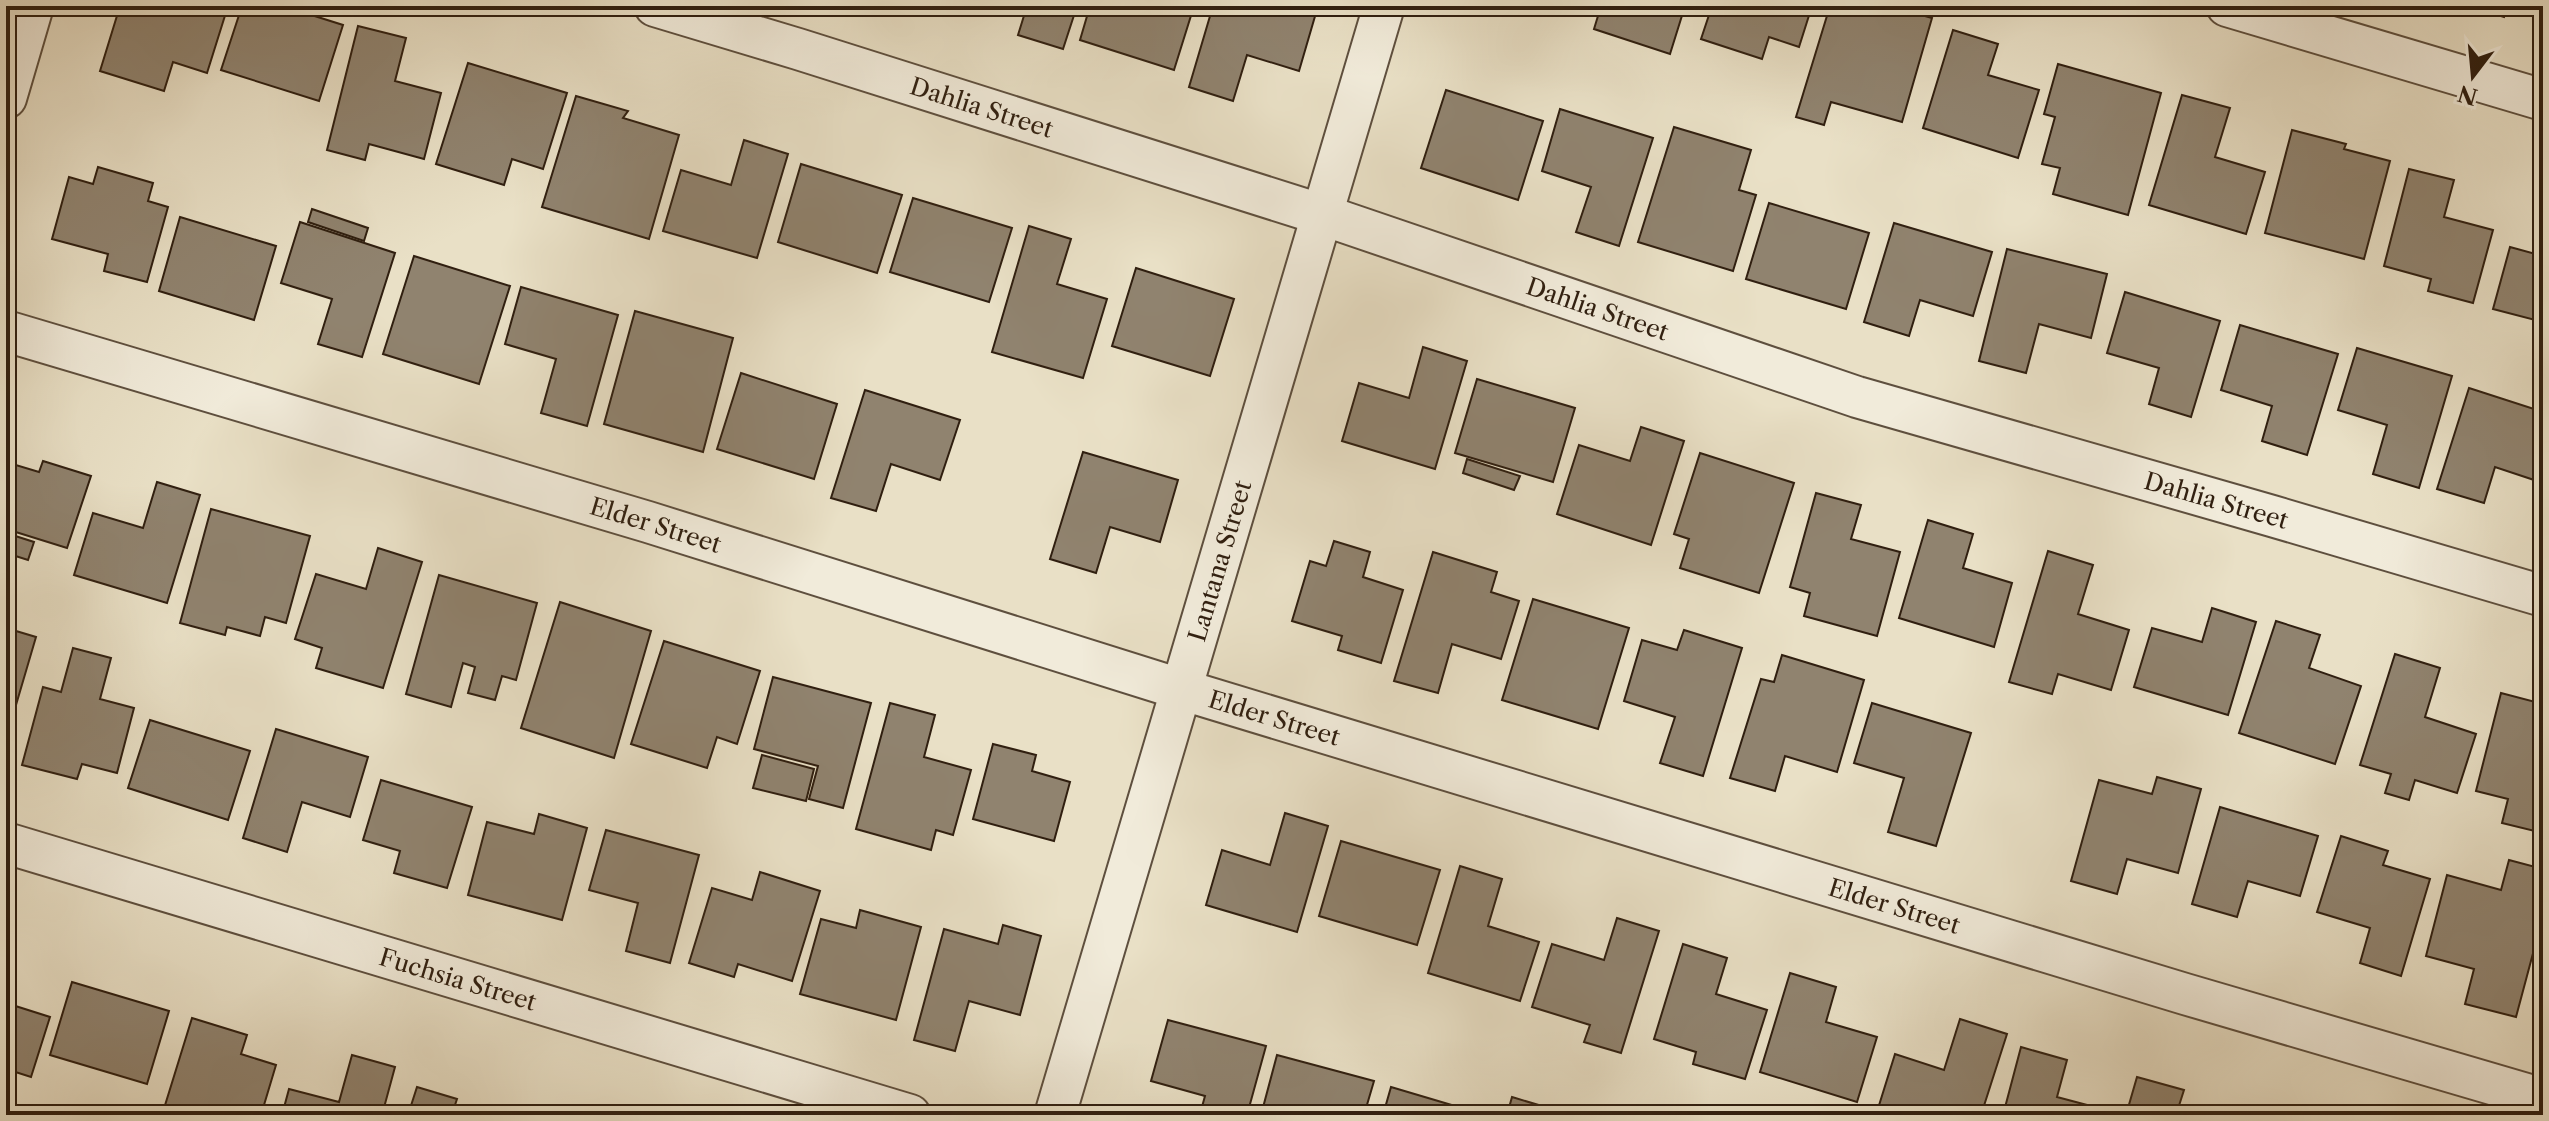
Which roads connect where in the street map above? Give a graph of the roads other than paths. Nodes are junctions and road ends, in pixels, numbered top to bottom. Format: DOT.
graph roads {
  1 [pos="33,6"];
  2 [pos="655,6"];
  3 [pos="1384,6"];
  4 [pos="2227,6"];
  5 [pos="6,98"];
  6 [pos="2543,100"];
  7 [pos="1323,215"];
  8 [pos="6,331"];
  9 [pos="2543,596"];
  10 [pos="1180,689"];
  11 [pos="6,843"];
  12 [pos="2543,1099"];
  13 [pos="910,1115"];
  14 [pos="1055,1115"];
  1 -- 5 [label="street"];
  2 -- 7 [label="street, Dahlia Street"];
  3 -- 7 [label="street, Lantana Street"];
  4 -- 6 [label="street"];
  7 -- 9 [label="street, Dahlia Street"];
  7 -- 10 [label="street, Lantana Street"];
  8 -- 10 [label="street, Elder Street"];
  10 -- 12 [label="street, Elder Street"];
  10 -- 14 [label="street, Lantana Street"];
  11 -- 13 [label="street, Fuchsia Street"];
}
